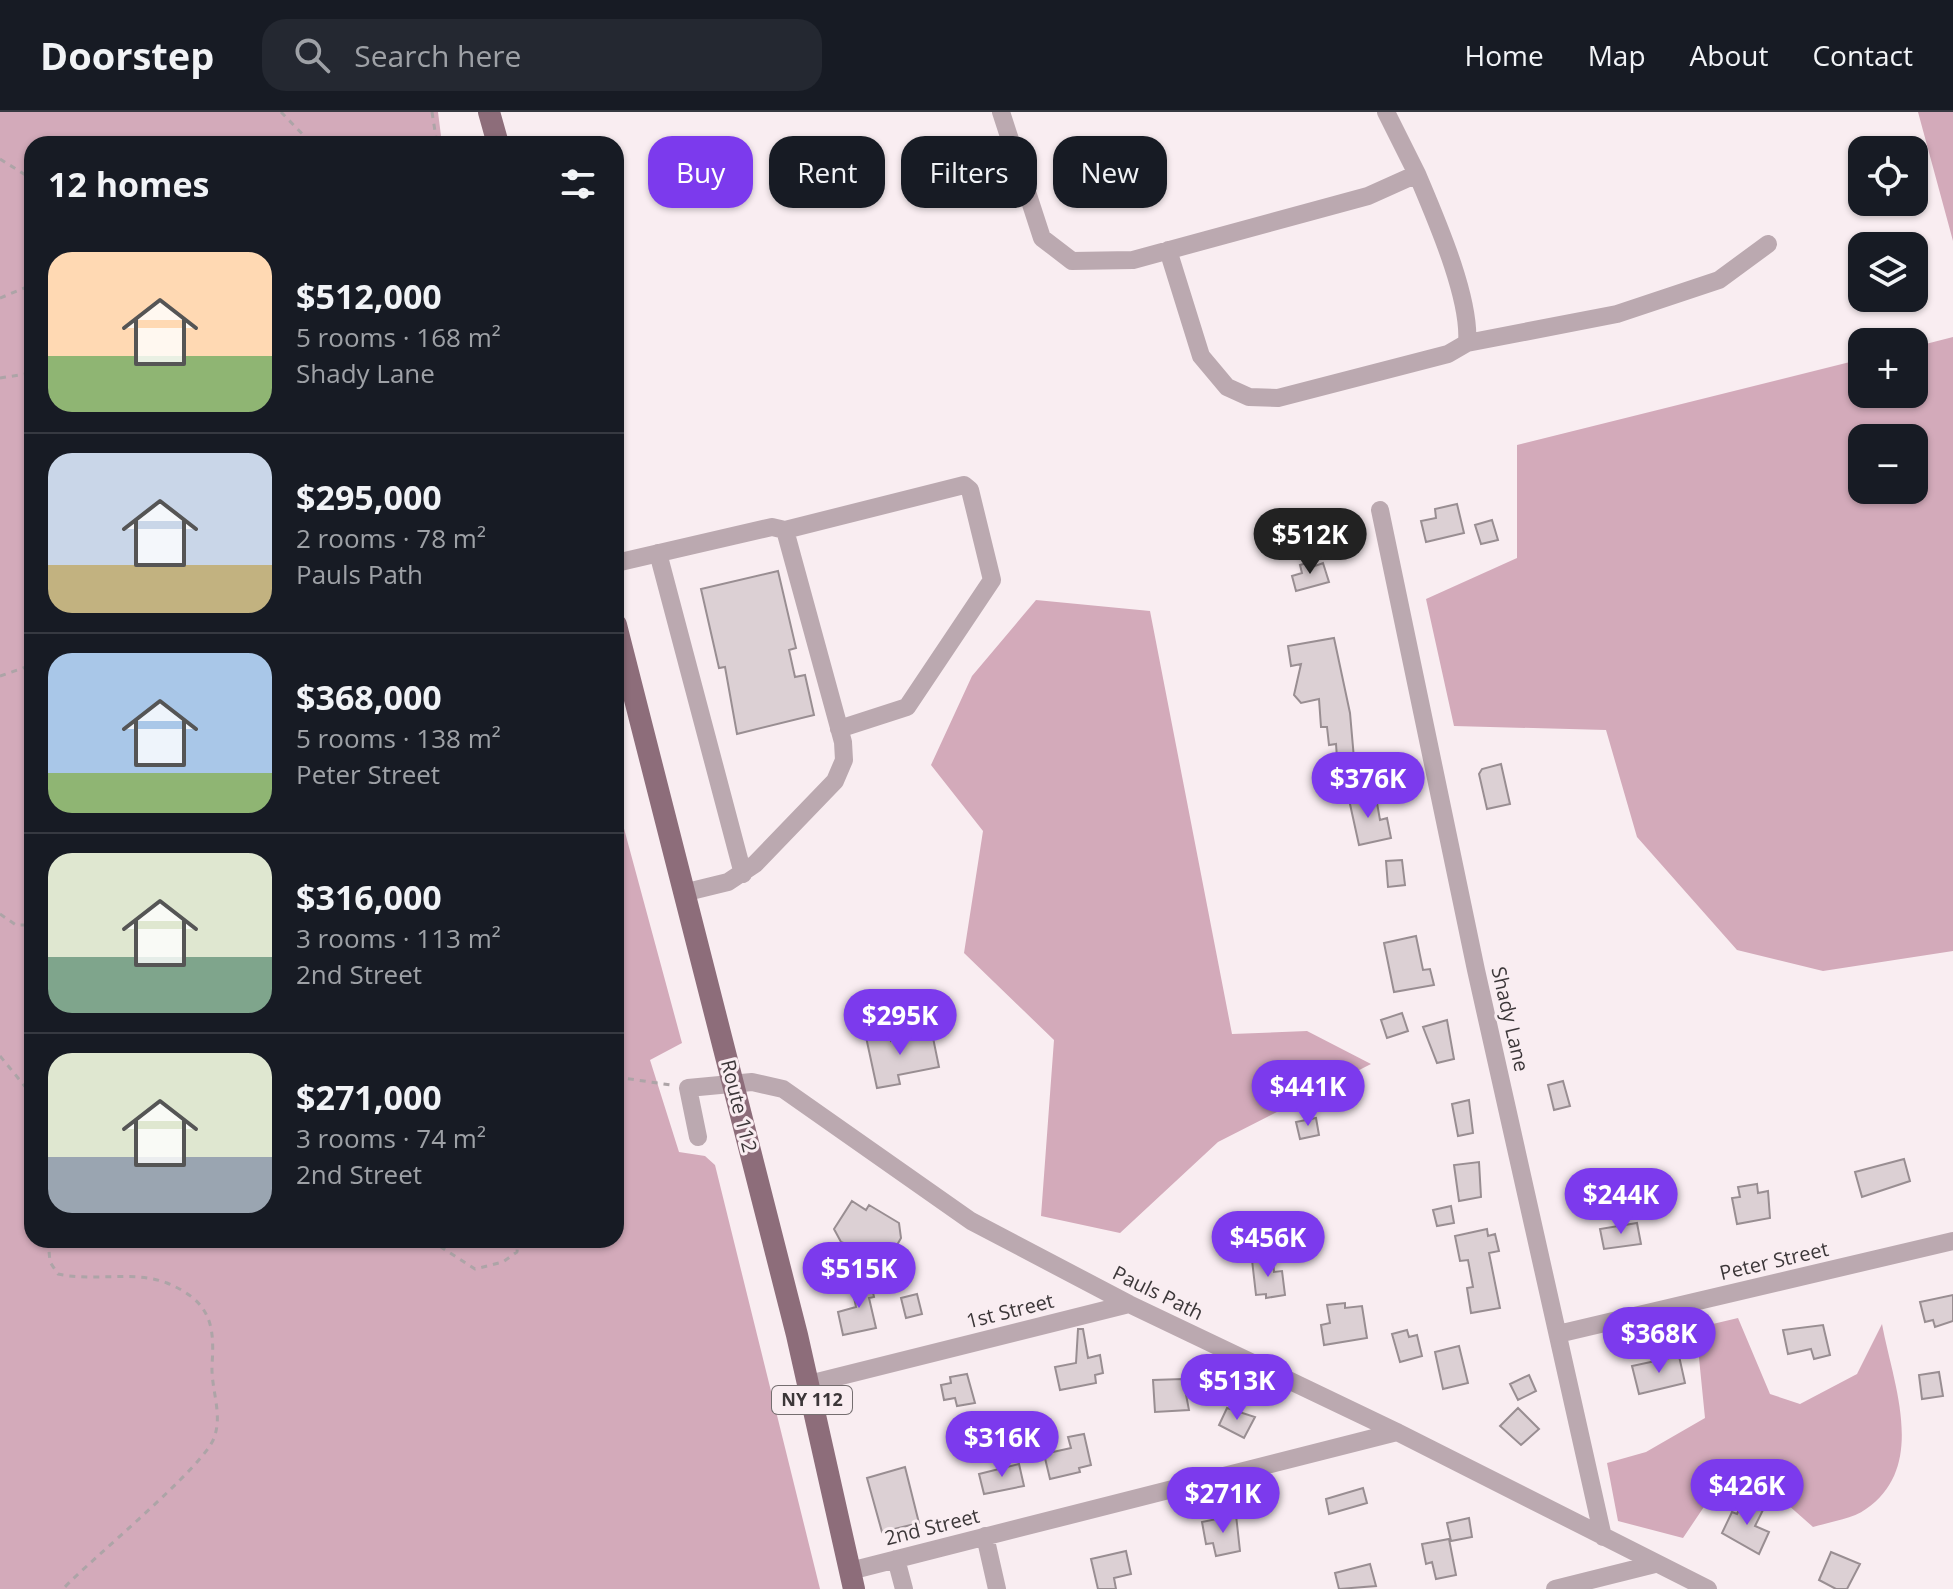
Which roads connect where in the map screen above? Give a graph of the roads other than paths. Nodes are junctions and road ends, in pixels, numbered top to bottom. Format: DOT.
graph roads {
  1 [pos="1001,112"];
  2 [pos="1386,112"];
  3 [pos="493,113"];
  4 [pos="497,136"];
  5 [pos="1417,174"];
  6 [pos="1768,244"];
  7 [pos="1168,250"];
  8 [pos="1467,343"];
  9 [pos="1380,510"];
  10 [pos="785,530"];
  11 [pos="658,553"];
  12 [pos="624,561"];
  13 [pos="624,657"];
  14 [pos="839,729"];
  15 [pos="743,874"];
  16 [pos="683,893"];
  17 [pos="733,1082"];
  18 [pos="698,1137"];
  19 [pos="1953,1241"];
  20 [pos="1129,1304"];
  21 [pos="1558,1334"];
  22 [pos="809,1384"];
  23 [pos="1397,1432"];
  24 [pos="985,1536"];
  25 [pos="1603,1537"];
  26 [pos="896,1559"];
  27 [pos="1655,1564"];
  28 [pos="852,1580"];
  29 [pos="904,1589"];
  30 [pos="997,1589"];
  31 [pos="1555,1589"];
  32 [pos="1708,1589"];
  1 -- 7 [label="street"];
  2 -- 5 [label="street"];
  3 -- 4 [label="main road"];
  5 -- 7 [label="street"];
  5 -- 8 [label="street"];
  6 -- 8 [label="street"];
  7 -- 8 [label="street"];
  9 -- 21 [label="street, Shady Lane"];
  10 -- 11 [label="street"];
  10 -- 14 [label="street"];
  10 -- 14 [label="street"];
  11 -- 12 [label="street"];
  11 -- 15 [label="street"];
  13 -- 16 [label="main road, Route 112 / NY 112"];
  14 -- 15 [label="street"];
  15 -- 16 [label="street"];
  16 -- 17 [label="main road, Route 112 / NY 112"];
  17 -- 18 [label="street, Pauls Path"];
  17 -- 20 [label="street, Pauls Path"];
  17 -- 22 [label="main road, Route 112 / NY 112"];
  19 -- 21 [label="street, Peter Street"];
  20 -- 22 [label="street, 1st Street"];
  20 -- 23 [label="street, Pauls Path"];
  21 -- 25 [label="street, Shady Lane"];
  22 -- 28 [label="main road, Route 112 / NY 112"];
  23 -- 24 [label="street, 2nd Street"];
  23 -- 25 [label="street, Pauls Path"];
  24 -- 26 [label="street, 2nd Street"];
  24 -- 30 [label="street"];
  25 -- 27 [label="street, Pauls Path"];
  26 -- 28 [label="street, 2nd Street"];
  26 -- 29 [label="street"];
  27 -- 31 [label="street"];
  27 -- 32 [label="street, Pauls Path"];
}
